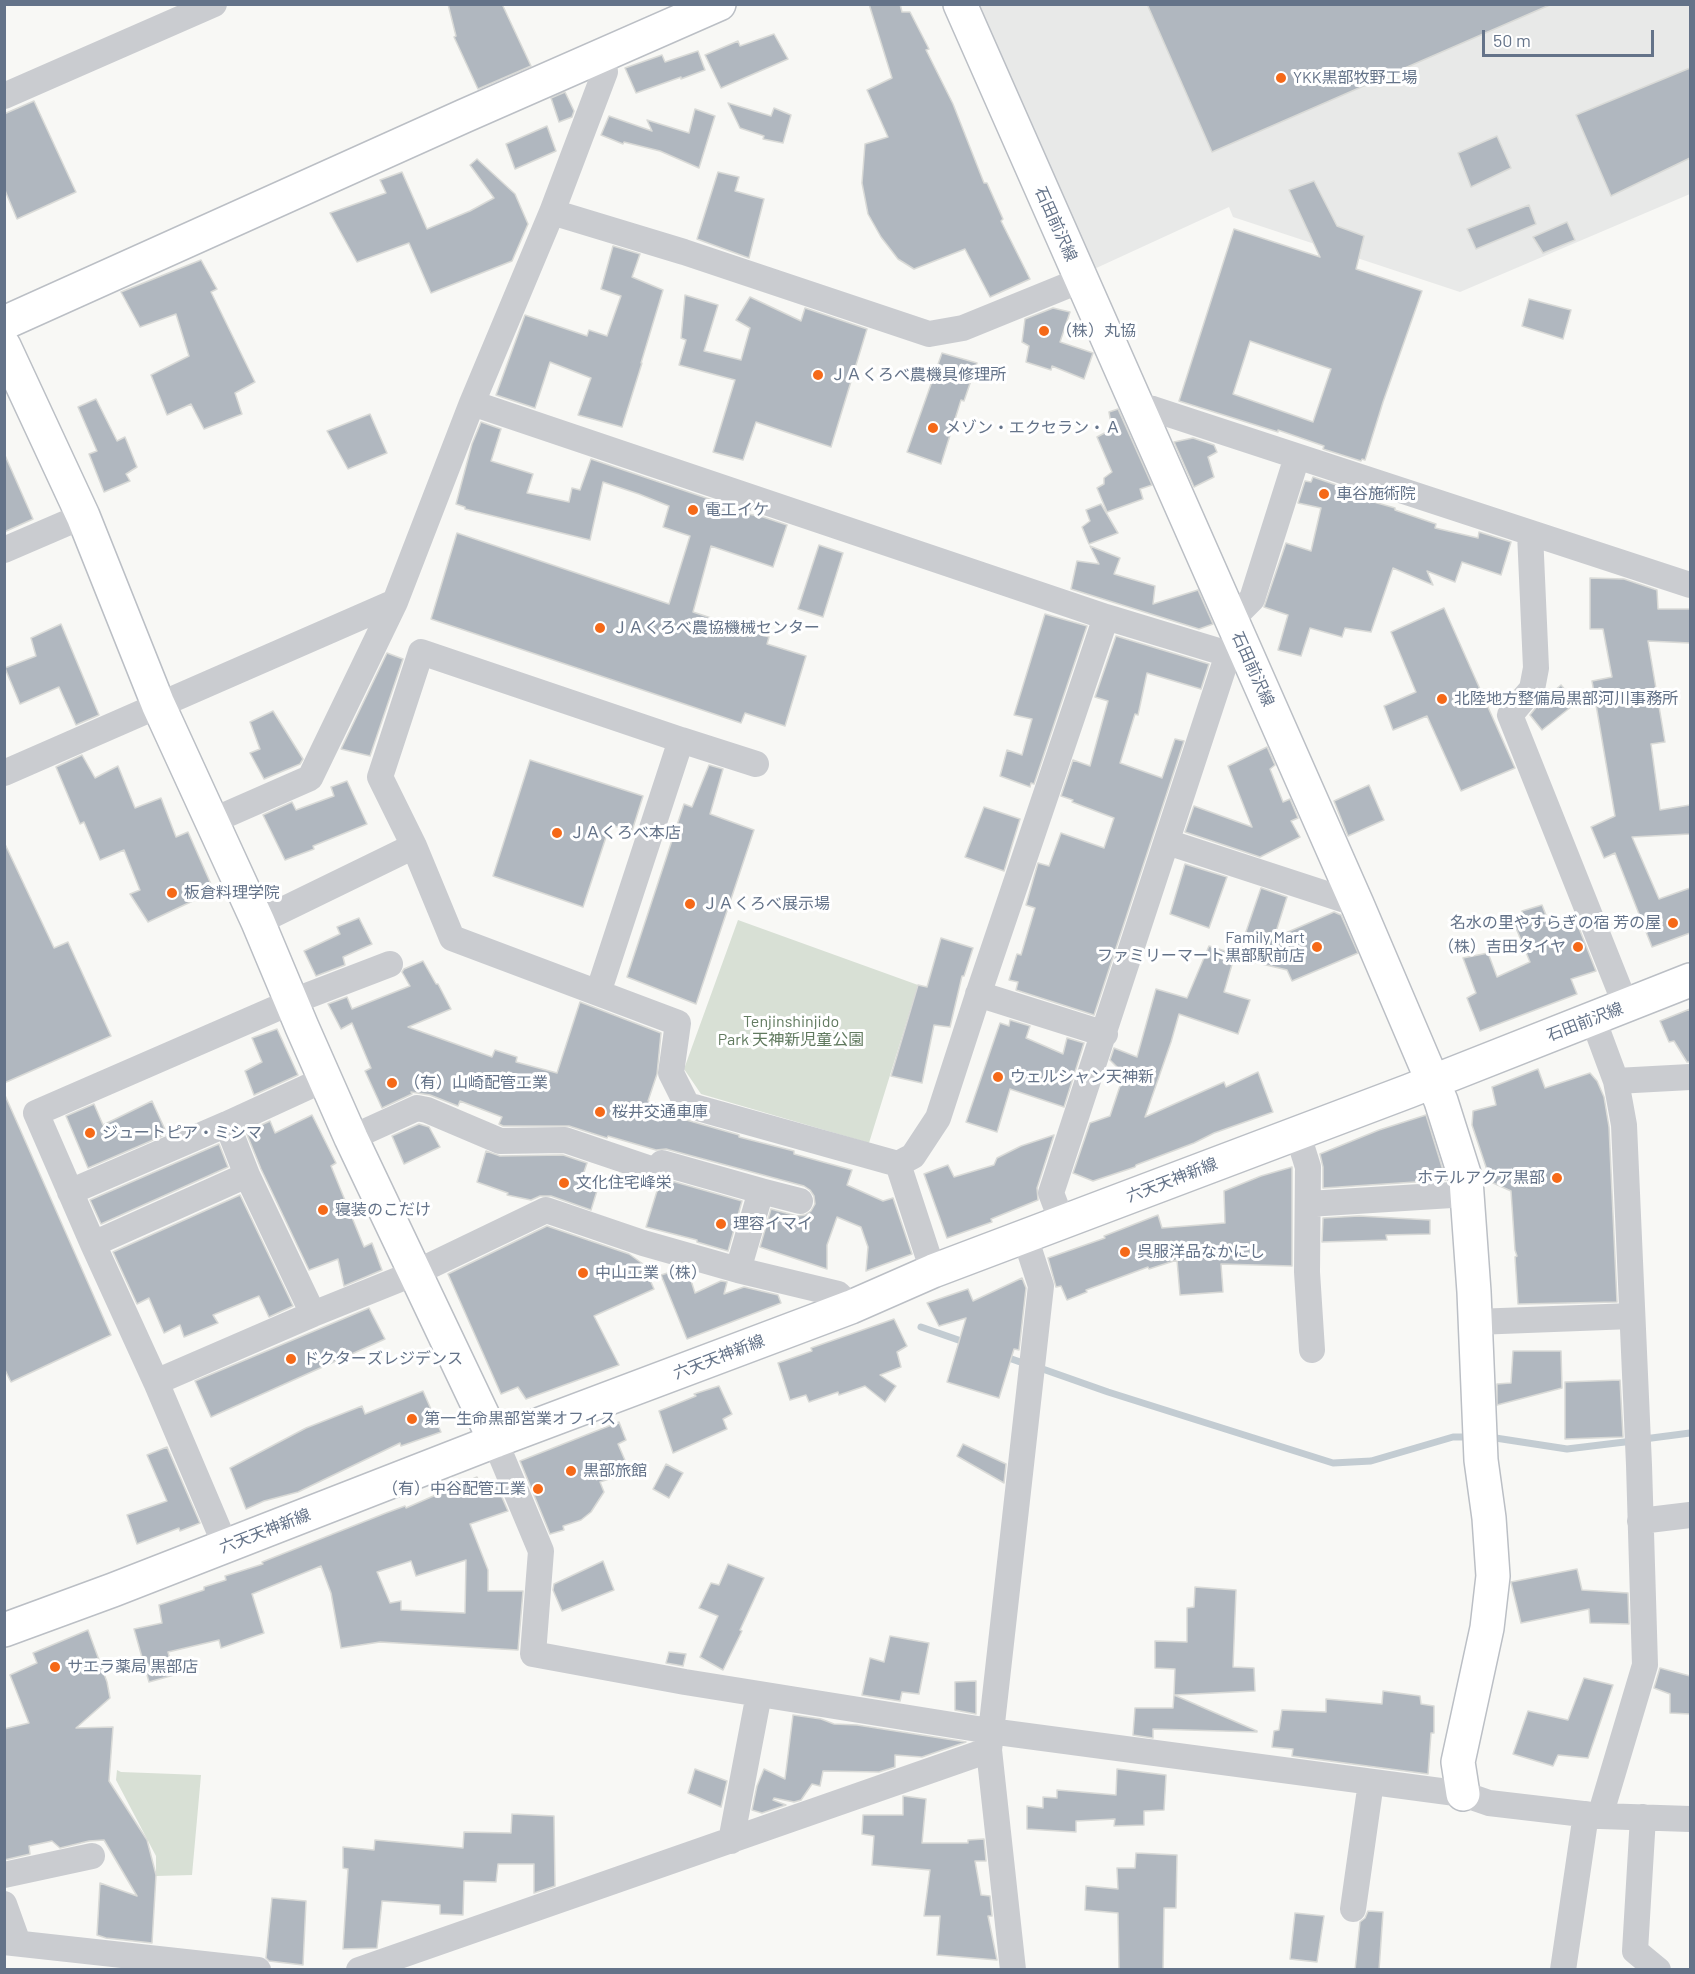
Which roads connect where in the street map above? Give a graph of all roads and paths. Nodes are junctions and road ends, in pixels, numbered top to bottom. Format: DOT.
graph roads {
  1 [pos="214,4"];
  2 [pos="719,4"];
  3 [pos="960,4"];
  4 [pos="603,57"];
  5 [pos="4,96"];
  6 [pos="552,212"];
  7 [pos="1081,280"];
  8 [pos="4,323"];
  9 [pos="4,346"];
  10 [pos="472,403"];
  11 [pos="1137,407"];
  12 [pos="1297,457"];
  13 [pos="83,516"];
  14 [pos="1530,533"];
  15 [pos="4,550"];
  16 [pos="1690,585"];
  17 [pos="395,602"];
  18 [pos="1106,617"];
  19 [pos="1234,640"];
  20 [pos="158,704"];
  21 [pos="681,740"];
  22 [pos="756,764"];
  23 [pos="4,773"];
  24 [pos="212,821"];
  25 [pos="1167,842"];
  26 [pos="414,846"];
  27 [pos="1357,904"];
  28 [pos="258,922"];
  29 [pos="390,964"];
  30 [pos="1690,980"];
  31 [pos="598,993"];
  32 [pos="978,994"];
  33 [pos="291,1002"];
  34 [pos="1626,1006"];
  35 [pos="1593,1019"];
  36 [pos="1105,1034"];
  37 [pos="1690,1077"];
  38 [pos="325,1079"];
  39 [pos="1432,1080"];
  40 [pos="1616,1081"];
  41 [pos="227,1124"];
  42 [pos="1297,1132"];
  43 [pos="351,1138"];
  44 [pos="898,1164"];
  45 [pos="247,1175"];
  46 [pos="761,1191"];
  47 [pos="70,1192"];
  48 [pos="1468,1194"];
  49 [pos="800,1201"];
  50 [pos="1308,1204"];
  51 [pos="1062,1222"];
  52 [pos="1025,1237"];
  53 [pos="93,1244"];
  54 [pos="738,1270"];
  55 [pos="933,1271"];
  56 [pos="415,1273"];
  57 [pos="851,1307"];
  58 [pos="312,1314"];
  59 [pos="1632,1316"];
  60 [pos="1475,1322"];
  61 [pos="1312,1350"];
  62 [pos="156,1382"];
  63 [pos="495,1441"];
  64 [pos="1690,1515"];
  65 [pos="1640,1521"];
  66 [pos="226,1547"];
  67 [pos="4,1630"];
  68 [pos="759,1694"];
  69 [pos="990,1741"];
  70 [pos="1371,1782"];
  71 [pos="1463,1794"];
  72 [pos="1593,1815"];
  73 [pos="1643,1817"];
  74 [pos="1690,1819"];
  75 [pos="731,1841"];
  76 [pos="92,1856"];
  77 [pos="4,1875"];
  78 [pos="4,1904"];
  79 [pos="1353,1909"];
  80 [pos="11,1942"];
  81 [pos="105,1961"];
  82 [pos="258,1970"];
  83 [pos="359,1970"];
  84 [pos="1013,1970"];
  85 [pos="1563,1970"];
  86 [pos="1658,1970"];
  1 -- 5 [label="street"];
  2 -- 4 [label="main road"];
  3 -- 7 [label="main road, 石田前沢線"];
  4 -- 6 [label="street"];
  4 -- 8 [label="main road"];
  6 -- 7 [label="street"];
  6 -- 10 [label="street"];
  7 -- 11 [label="main road, 石田前沢線"];
  9 -- 13 [label="main road"];
  10 -- 17 [label="street"];
  10 -- 18 [label="street"];
  11 -- 12 [label="street"];
  11 -- 19 [label="main road, 石田前沢線"];
  12 -- 14 [label="street"];
  12 -- 19 [label="street"];
  13 -- 15 [label="street"];
  13 -- 20 [label="main road"];
  14 -- 16 [label="street"];
  14 -- 34 [label="street"];
  17 -- 20 [label="street"];
  17 -- 24 [label="street"];
  18 -- 19 [label="street"];
  18 -- 32 [label="street"];
  19 -- 25 [label="street"];
  19 -- 27 [label="main road, 石田前沢線"];
  20 -- 23 [label="street"];
  20 -- 24 [label="main road"];
  21 -- 22 [label="street"];
  21 -- 26 [label="street"];
  21 -- 31 [label="street"];
  24 -- 28 [label="main road"];
  25 -- 27 [label="street"];
  25 -- 36 [label="street"];
  26 -- 28 [label="street"];
  26 -- 31 [label="street"];
  27 -- 39 [label="main road, 石田前沢線"];
  28 -- 33 [label="main road"];
  29 -- 33 [label="street"];
  30 -- 34 [label="main road, 石田前沢線"];
  31 -- 44 [label="street"];
  32 -- 36 [label="street"];
  32 -- 44 [label="street"];
  33 -- 38 [label="main road"];
  33 -- 47 [label="street"];
  34 -- 35 [label="main road, 石田前沢線"];
  35 -- 39 [label="main road, 石田前沢線"];
  35 -- 40 [label="street"];
  36 -- 51 [label="street"];
  37 -- 40 [label="street"];
  38 -- 41 [label="street"];
  38 -- 43 [label="main road"];
  39 -- 42 [label="main road, 六天天神新線"];
  39 -- 48 [label="main road"];
  40 -- 59 [label="street"];
  41 -- 45 [label="street"];
  41 -- 47 [label="street"];
  42 -- 50 [label="street"];
  42 -- 51 [label="main road, 六天天神新線"];
  43 -- 46 [label="street"];
  43 -- 56 [label="main road"];
  44 -- 55 [label="street"];
  45 -- 53 [label="street"];
  45 -- 58 [label="street"];
  46 -- 49 [label="street"];
  46 -- 54 [label="street"];
  47 -- 53 [label="street"];
  48 -- 50 [label="street"];
  48 -- 60 [label="main road"];
  50 -- 61 [label="street"];
  51 -- 52 [label="main road, 六天天神新線"];
  52 -- 55 [label="main road, 六天天神新線"];
  52 -- 69 [label="street"];
  53 -- 62 [label="street"];
  54 -- 56 [label="street"];
  54 -- 57 [label="street"];
  55 -- 57 [label="main road, 六天天神新線"];
  56 -- 58 [label="street"];
  56 -- 63 [label="main road"];
  57 -- 63 [label="main road, 六天天神新線"];
  58 -- 62 [label="street"];
  59 -- 60 [label="street"];
  59 -- 65 [label="street"];
  60 -- 71 [label="main road"];
  62 -- 66 [label="street"];
  63 -- 66 [label="main road, 六天天神新線"];
  63 -- 68 [label="street"];
  64 -- 65 [label="street"];
  65 -- 72 [label="street"];
  66 -- 67 [label="main road, 六天天神新線"];
  68 -- 69 [label="street"];
  68 -- 75 [label="street"];
  69 -- 70 [label="street"];
  69 -- 75 [label="street"];
  69 -- 84 [label="street"];
  70 -- 71 [label="street"];
  70 -- 79 [label="street"];
  71 -- 72 [label="street"];
  72 -- 73 [label="street"];
  72 -- 85 [label="street"];
  73 -- 74 [label="street"];
  73 -- 86 [label="street"];
  75 -- 83 [label="street"];
  76 -- 77 [label="street"];
  78 -- 80 [label="street"];
  80 -- 81 [label="street"];
  81 -- 82 [label="street"];
}
